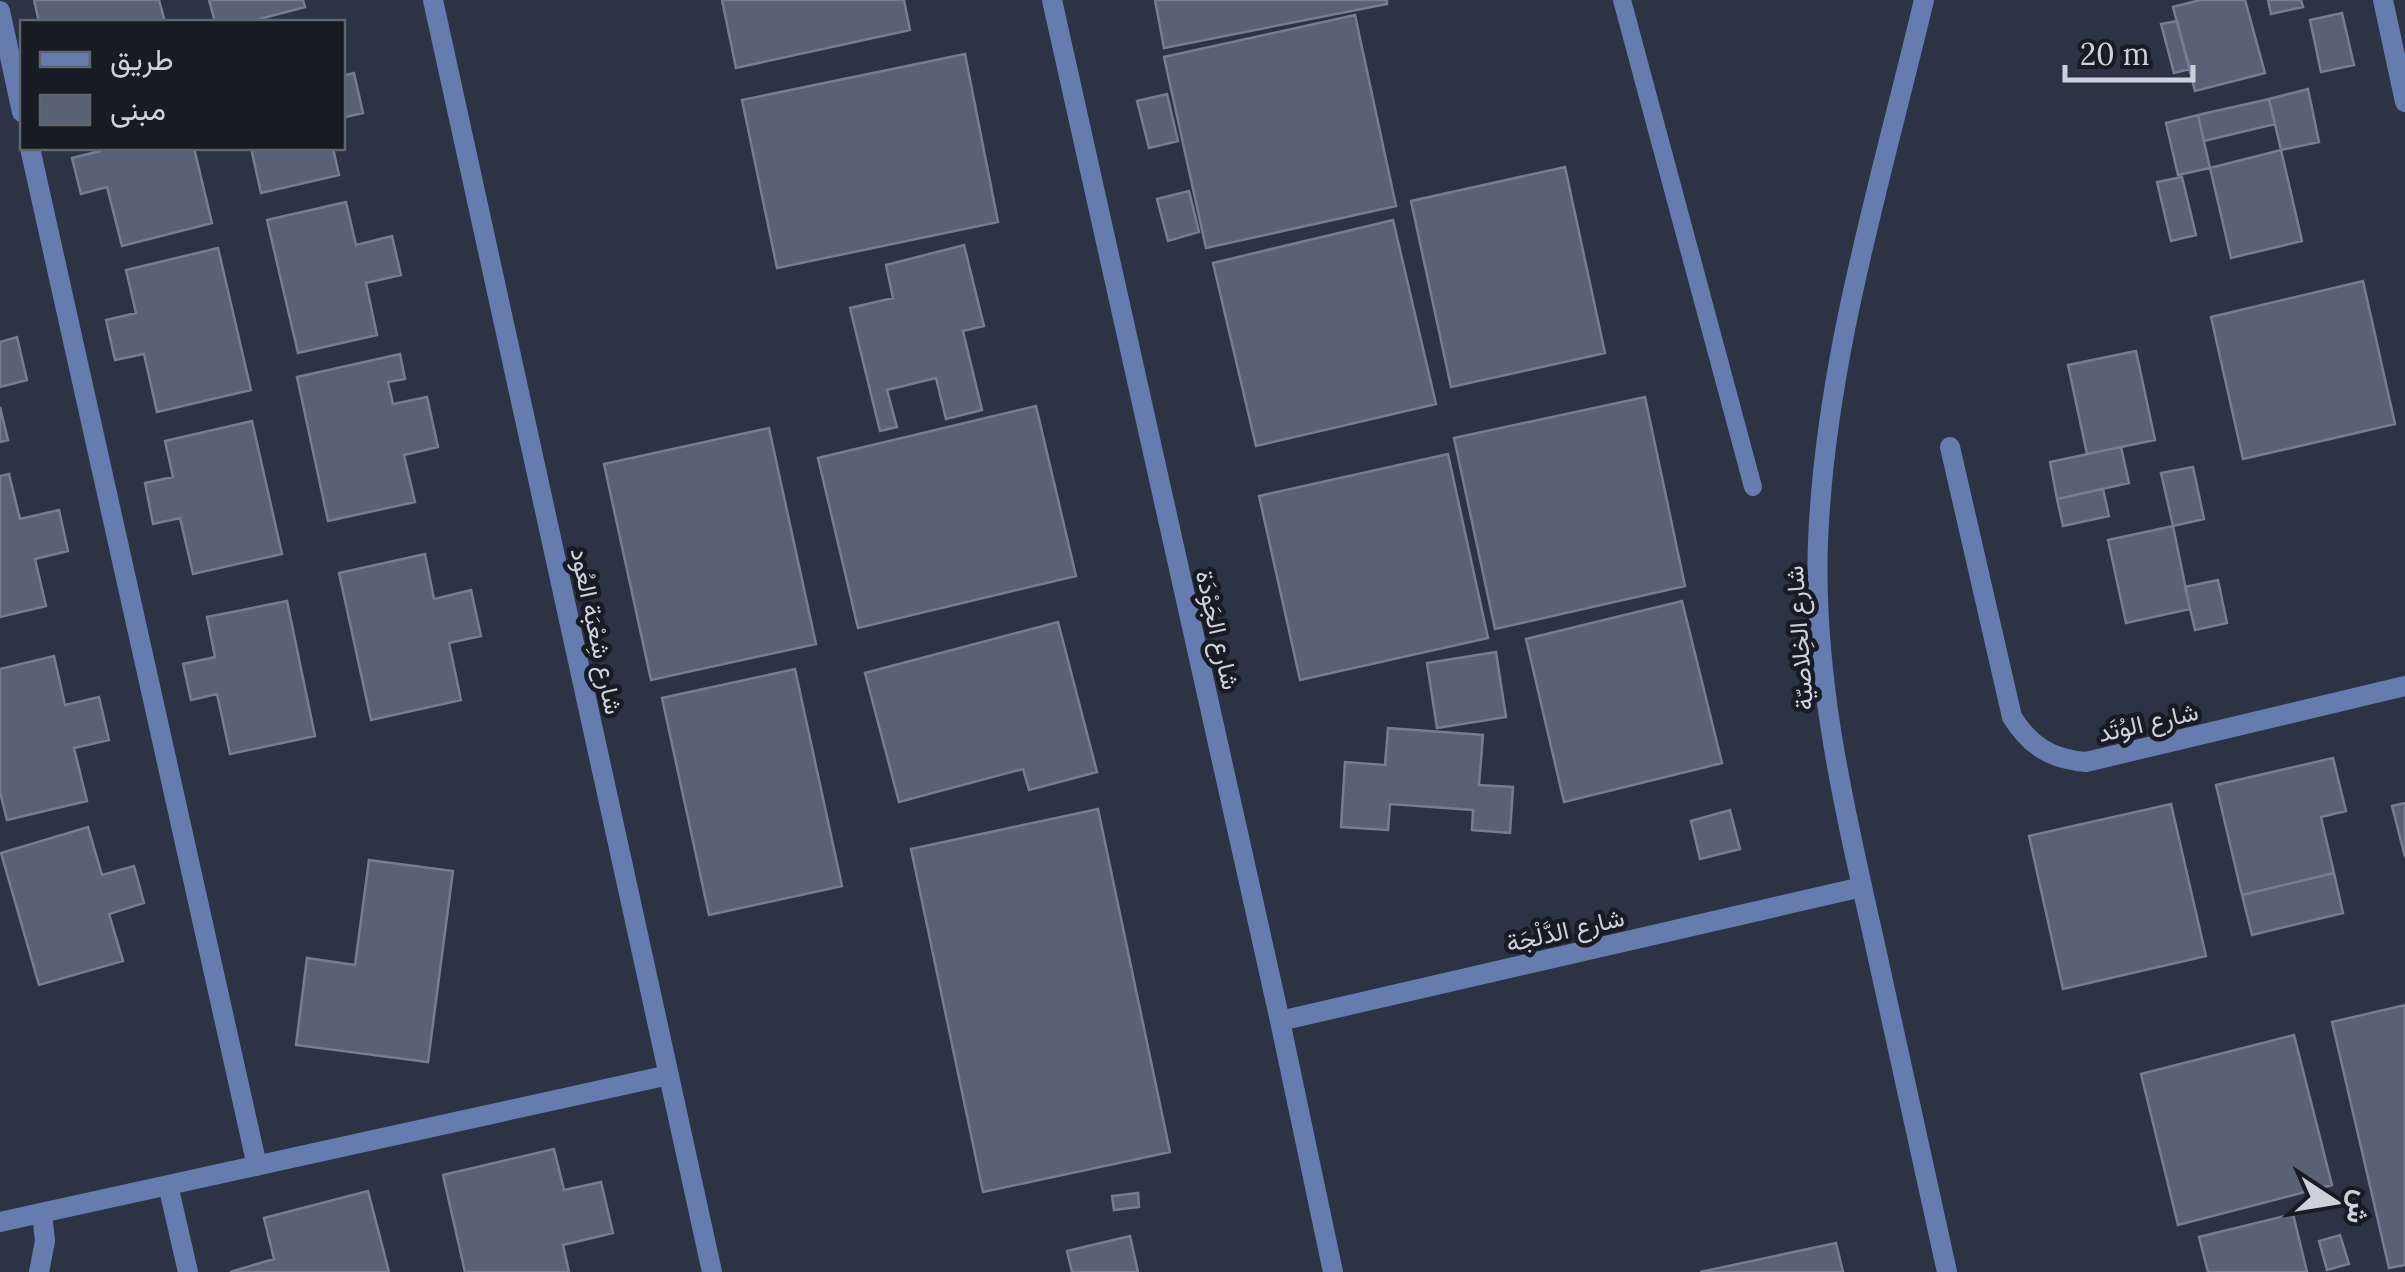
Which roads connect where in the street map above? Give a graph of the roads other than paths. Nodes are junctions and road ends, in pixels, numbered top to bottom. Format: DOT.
graph roads {
  1 [pos="432,0"];
  2 [pos="1052,0"];
  3 [pos="1622,0"];
  4 [pos="1924,0"];
  5 [pos="2382,0"];
  6 [pos="0,11"];
  7 [pos="2405,102"];
  8 [pos="20,103"];
  9 [pos="30,150"];
  10 [pos="1950,447"];
  11 [pos="1753,487"];
  12 [pos="2405,686"];
  13 [pos="1862,887"];
  14 [pos="1280,1021"];
  15 [pos="669,1075"];
  16 [pos="258,1166"];
  17 [pos="168,1186"];
  18 [pos="42,1213"];
  19 [pos="0,1222"];
  20 [pos="39,1272"];
  21 [pos="188,1272"];
  22 [pos="712,1272"];
  23 [pos="1332,1272"];
  24 [pos="1947,1272"];
  1 -- 15 [label="street, شارع شِعْبَة العُود"];
  2 -- 14 [label="street, شارع الجَوْدَة"];
  3 -- 11 [label="lane"];
  4 -- 13 [label="street, شارع الخِلاصيّة"];
  5 -- 7 [label="street"];
  6 -- 8 [label="street"];
  9 -- 16 [label="street"];
  10 -- 12 [label="street, شارع الوُتَد"];
  13 -- 14 [label="street, شارع الدَّلْجَة"];
  13 -- 24 [label="street, شارع الخِلاصيّة"];
  14 -- 23 [label="street, شارع الجَوْدَة"];
  15 -- 16 [label="street"];
  15 -- 22 [label="street, شارع شِعْبَة العُود"];
  16 -- 17 [label="street"];
  17 -- 18 [label="street"];
  17 -- 21 [label="street"];
  18 -- 19 [label="street"];
  18 -- 20 [label="street"];
}
